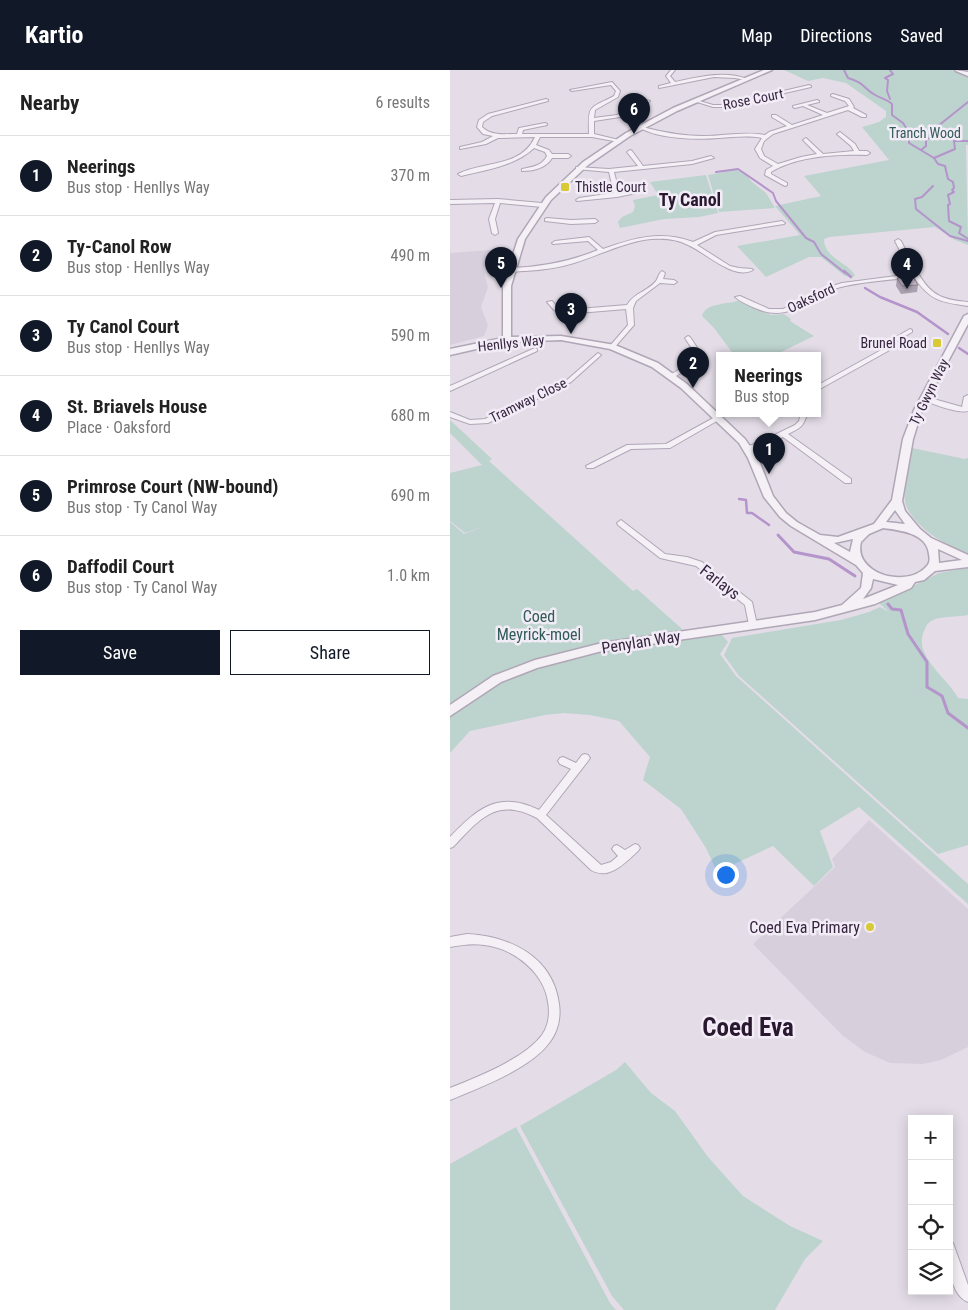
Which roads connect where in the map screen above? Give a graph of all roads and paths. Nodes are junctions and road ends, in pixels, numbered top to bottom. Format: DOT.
graph roads {
  1 [pos="673,70"];
  2 [pos="769,70"];
  3 [pos="958,70"];
  4 [pos="968,74"];
  5 [pos="745,79"];
  6 [pos="674,84"];
  7 [pos="794,84"];
  8 [pos="809,86"];
  9 [pos="661,87"];
  10 [pos="802,88"];
  11 [pos="572,90"];
  12 [pos="847,92"];
  13 [pos="833,96"];
  14 [pos="840,97"];
  15 [pos="546,100"];
  16 [pos="696,101"];
  17 [pos="817,101"];
  18 [pos="647,103"];
  19 [pos="805,106"];
  20 [pos="795,107"];
  21 [pos="850,108"];
  22 [pos="825,114"];
  23 [pos="774,116"];
  24 [pos="864,116"];
  25 [pos="592,120"];
  26 [pos="545,124"];
  27 [pos="790,126"];
  28 [pos="642,128"];
  29 [pos="840,134"];
  30 [pos="592,135"];
  31 [pos="497,136"];
  32 [pos="519,136"];
  33 [pos="538,136"];
  34 [pos="765,137"];
  35 [pos="806,140"];
  36 [pos="617,141"];
  37 [pos="534,146"];
  38 [pos="462,148"];
  39 [pos="630,152"];
  40 [pos="857,152"];
  41 [pos="867,152"];
  42 [pos="550,156"];
  43 [pos="568,156"];
  44 [pos="822,156"];
  45 [pos="711,158"];
  46 [pos="704,160"];
  47 [pos="710,165"];
  48 [pos="776,165"];
  49 [pos="465,167"];
  50 [pos="641,167"];
  51 [pos="578,168"];
  52 [pos="524,170"];
  53 [pos="610,171"];
  54 [pos="470,172"];
  55 [pos="461,174"];
  56 [pos="785,184"];
  57 [pos="639,191"];
  58 [pos="617,195"];
  59 [pos="579,200"];
  60 [pos="498,201"];
  61 [pos="450,202"];
  62 [pos="542,205"];
  63 [pos="547,220"];
  64 [pos="595,221"];
  65 [pos="782,223"];
  66 [pos="584,227"];
  67 [pos="495,233"];
  68 [pos="589,239"];
  69 [pos="898,241"];
  70 [pos="555,243"];
  71 [pos="694,244"];
  72 [pos="601,250"];
  73 [pos="510,270"];
  74 [pos="750,270"];
  75 [pos="662,273"];
  76 [pos="917,275"];
  77 [pos="660,281"];
  78 [pos="674,282"];
  79 [pos="738,298"];
  80 [pos="550,302"];
  81 [pos="968,304"];
  82 [pos="629,307"];
  83 [pos="968,316"];
  84 [pos="964,331"];
  85 [pos="910,332"];
  86 [pos="688,338"];
  87 [pos="508,340"];
  88 [pos="612,347"];
  89 [pos="534,350"];
  90 [pos="450,352"];
  91 [pos="598,355"];
  92 [pos="672,376"];
  93 [pos="821,386"];
  94 [pos="450,389"];
  95 [pos="967,397"];
  96 [pos="923,398"];
  97 [pos="450,414"];
  98 [pos="716,414"];
  99 [pos="803,417"];
  100 [pos="720,418"];
  101 [pos="783,434"];
  102 [pos="748,449"];
  103 [pos="590,466"];
  104 [pos="848,481"];
  105 [pos="898,501"];
  106 [pos="621,523"];
  107 [pos="878,526"];
  108 [pos="918,531"];
  109 [pos="864,532"];
  110 [pos="818,537"];
  111 [pos="930,542"];
  112 [pos="968,559"];
  113 [pos="859,562"];
  114 [pos="968,563"];
  115 [pos="932,568"];
  116 [pos="868,571"];
  117 [pos="911,580"];
  118 [pos="844,608"];
  119 [pos="753,625"];
  120 [pos="450,711"];
  121 [pos="585,758"];
  122 [pos="563,761"];
  123 [pos="577,768"];
  124 [pos="540,815"];
  125 [pos="450,844"];
  126 [pos="635,848"];
  127 [pos="616,849"];
  128 [pos="625,856"];
  129 [pos="450,942"];
  130 [pos="450,1094"];
  131 [pos="950,1250"];
  132 [pos="968,1296"];
  1 -- 6 [label="street"];
  2 -- 5 [label="street"];
  3 -- 4 [label="street"];
  5 -- 6 [label="street"];
  5 -- 16 [label="street"];
  6 -- 9 [label="street"];
  7 -- 10 [label="street"];
  8 -- 10 [label="street, Rose Court"];
  10 -- 16 [label="street, Rose Court"];
  11 -- 25 [label="street"];
  12 -- 14 [label="street"];
  13 -- 14 [label="street"];
  14 -- 21 [label="street"];
  15 -- 31 [label="street"];
  16 -- 28 [label="street"];
  17 -- 19 [label="street"];
  18 -- 25 [label="street"];
  19 -- 20 [label="street"];
  19 -- 22 [label="street"];
  21 -- 22 [label="street"];
  21 -- 24 [label="street"];
  22 -- 27 [label="street"];
  23 -- 27 [label="street"];
  25 -- 30 [label="street"];
  26 -- 32 [label="street"];
  27 -- 34 [label="street"];
  28 -- 34 [label="street"];
  28 -- 36 [label="street"];
  29 -- 40 [label="street"];
  30 -- 33 [label="street"];
  30 -- 36 [label="street"];
  31 -- 32 [label="street"];
  31 -- 38 [label="street"];
  32 -- 33 [label="street"];
  33 -- 37 [label="street"];
  34 -- 48 [label="street"];
  35 -- 44 [label="street"];
  36 -- 51 [label="street"];
  37 -- 42 [label="street"];
  37 -- 54 [label="street"];
  39 -- 50 [label="street"];
  40 -- 41 [label="street"];
  40 -- 44 [label="street"];
  42 -- 43 [label="street"];
  42 -- 52 [label="street"];
  44 -- 48 [label="street"];
  45 -- 46 [label="street"];
  46 -- 47 [label="street"];
  46 -- 50 [label="street"];
  48 -- 56 [label="street"];
  49 -- 54 [label="street"];
  50 -- 53 [label="street"];
  51 -- 53 [label="street"];
  51 -- 62 [label="street"];
  53 -- 58 [label="street"];
  54 -- 55 [label="street"];
  57 -- 58 [label="street"];
  58 -- 59 [label="street"];
  60 -- 61 [label="street"];
  60 -- 62 [label="street"];
  60 -- 67 [label="street"];
  62 -- 73 [label="street"];
  63 -- 66 [label="street"];
  64 -- 66 [label="street"];
  65 -- 71 [label="street"];
  66 -- 68 [label="street"];
  68 -- 70 [label="street"];
  68 -- 72 [label="street"];
  69 -- 76 [label="street"];
  71 -- 72 [label="street"];
  71 -- 74 [label="street"];
  72 -- 73 [label="street"];
  73 -- 87 [label="street"];
  75 -- 77 [label="street"];
  76 -- 79 [label="street, Oaksford"];
  76 -- 81 [label="street"];
  77 -- 78 [label="street"];
  77 -- 82 [label="street"];
  80 -- 82 [label="street"];
  82 -- 88 [label="street"];
  83 -- 84 [label="street, Ty Gwyn Way"];
  84 -- 96 [label="street, Ty Gwyn Way"];
  85 -- 93 [label="street"];
  86 -- 92 [label="street"];
  87 -- 88 [label="street, Henllys Way"];
  87 -- 90 [label="street, Henllys Way"];
  88 -- 92 [label="street, Henllys Way"];
  89 -- 94 [label="street"];
  91 -- 97 [label="street, Tramway Close"];
  92 -- 98 [label="street, Henllys Way"];
  95 -- 96 [label="street"];
  96 -- 105 [label="street, Ty Gwyn Way"];
  99 -- 101 [label="street"];
  100 -- 102 [label="street, Henllys Way"];
  100 -- 103 [label="street"];
  101 -- 102 [label="street"];
  101 -- 104 [label="street"];
  102 -- 110 [label="street, Henllys Way"];
  105 -- 107 [label="street, Ty Gwyn Way"];
  105 -- 108 [label="street"];
  106 -- 119 [label="street, Farlays"];
  107 -- 108 [label="street"];
  107 -- 109 [label="street"];
  108 -- 111 [label="street"];
  109 -- 110 [label="street, Henllys Way"];
  109 -- 113 [label="street"];
  110 -- 113 [label="street, Henllys Way"];
  111 -- 112 [label="street"];
  111 -- 115 [label="street"];
  113 -- 116 [label="street"];
  114 -- 115 [label="street"];
  115 -- 117 [label="street"];
  116 -- 117 [label="street"];
  116 -- 118 [label="street, Penylan Way"];
  117 -- 118 [label="street, Penylan Way"];
  118 -- 119 [label="street, Penylan Way"];
  119 -- 120 [label="street, Penylan Way"];
  121 -- 123 [label="street"];
  122 -- 123 [label="street"];
  123 -- 124 [label="street"];
  124 -- 125 [label="street"];
  124 -- 128 [label="street"];
  126 -- 128 [label="street"];
  127 -- 128 [label="street"];
  129 -- 130 [label="street"];
  131 -- 132 [label="street"];
}
